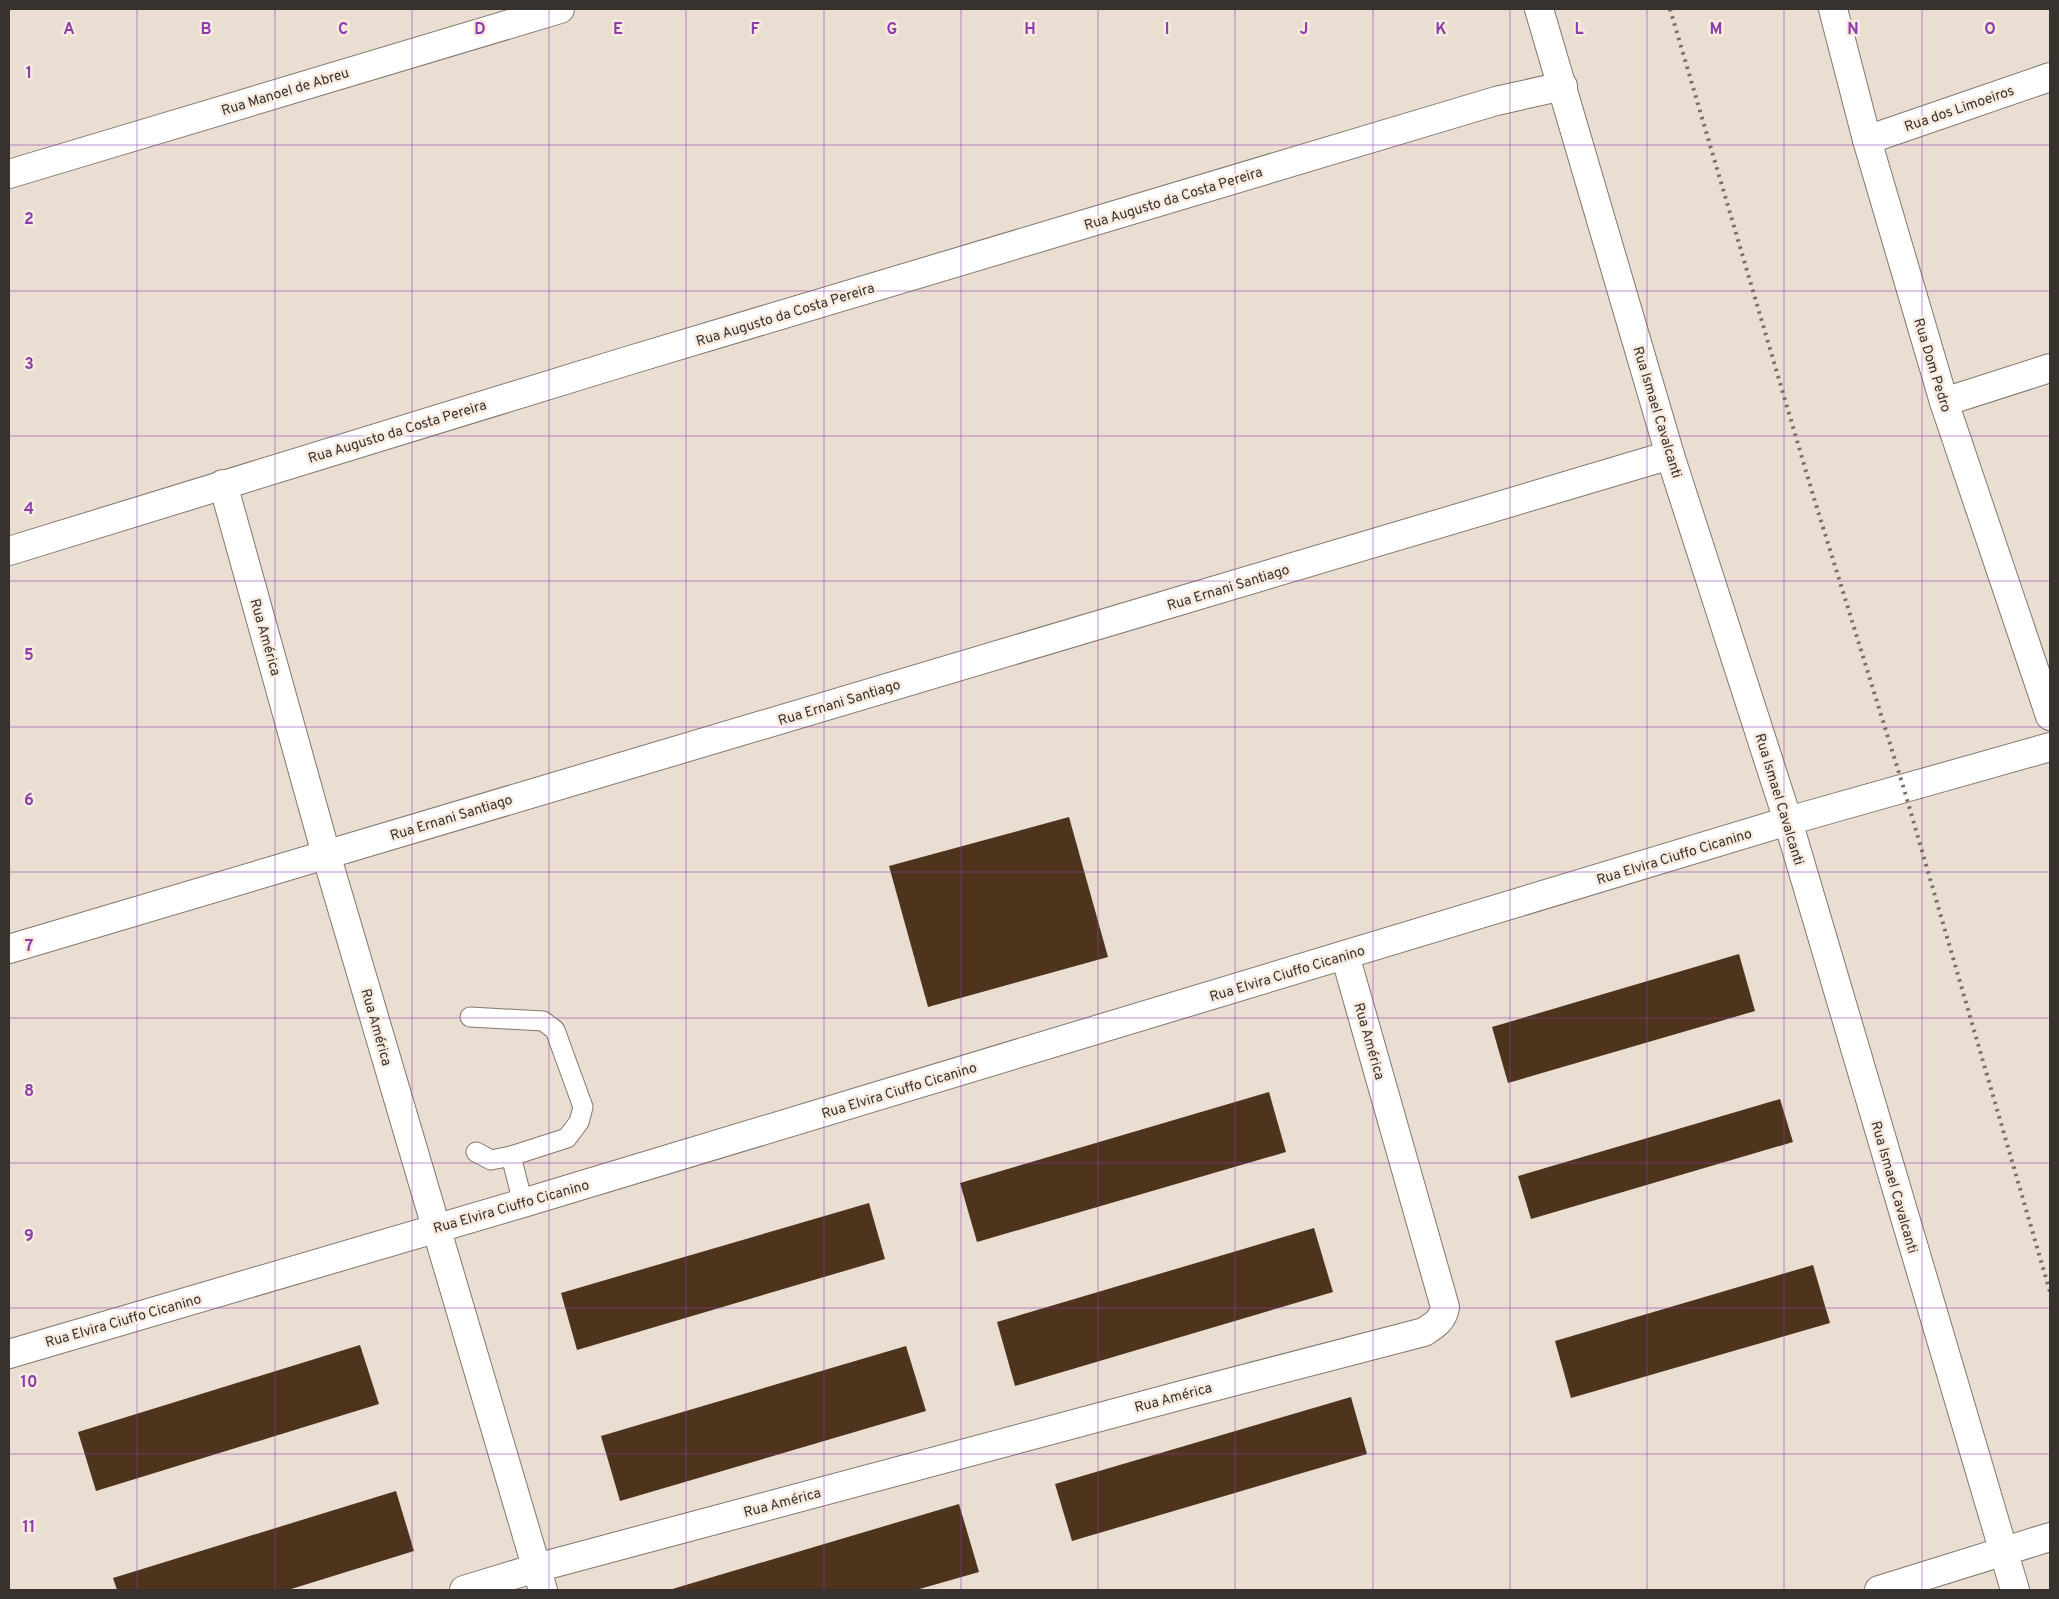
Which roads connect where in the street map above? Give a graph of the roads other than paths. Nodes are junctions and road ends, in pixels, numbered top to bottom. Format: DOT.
graph roads {
  1 [pos="560,9"];
  2 [pos="1539,9"];
  3 [pos="1833,9"];
  4 [pos="2050,77"];
  5 [pos="1563,86"];
  6 [pos="1867,140"];
  7 [pos="9,174"];
  8 [pos="2050,368"];
  9 [pos="1944,402"];
  10 [pos="1670,455"];
  11 [pos="223,484"];
  12 [pos="9,550"];
  13 [pos="2050,716"];
  14 [pos="2050,747"];
  15 [pos="1788,821"];
  16 [pos="326,854"];
  17 [pos="9,949"];
  18 [pos="1345,955"];
  19 [pos="470,1017"];
  20 [pos="476,1152"];
  21 [pos="511,1156"];
  22 [pos="523,1203"];
  23 [pos="437,1227"];
  24 [pos="9,1354"];
  25 [pos="2050,1537"];
  26 [pos="2002,1553"];
  27 [pos="539,1579"];
  28 [pos="464,1590"];
  29 [pos="1878,1590"];
  30 [pos="2015,1590"];
  1 -- 7 [label="street, Rua Manoel de Abreu"];
  2 -- 5 [label="street, Rua Ismael Cavalcanti"];
  3 -- 6 [label="street, Rua Dom Pedro"];
  4 -- 6 [label="street, Rua dos Limoeiros"];
  5 -- 10 [label="street, Rua Ismael Cavalcanti"];
  5 -- 11 [label="street, Rua Augusto da Costa Pereira"];
  6 -- 9 [label="street, Rua Dom Pedro"];
  8 -- 9 [label="street"];
  9 -- 13 [label="street, Rua Dom Pedro"];
  10 -- 15 [label="street, Rua Ismael Cavalcanti"];
  10 -- 16 [label="street, Rua Ernani Santiago"];
  11 -- 12 [label="street, Rua Augusto da Costa Pereira"];
  11 -- 16 [label="street, Rua América"];
  14 -- 15 [label="street, Rua Elvira Ciuffo Cicanino"];
  15 -- 18 [label="street, Rua Elvira Ciuffo Cicanino"];
  15 -- 26 [label="street, Rua Ismael Cavalcanti"];
  16 -- 17 [label="street, Rua Ernani Santiago"];
  16 -- 23 [label="street, Rua América"];
  18 -- 22 [label="street, Rua Elvira Ciuffo Cicanino"];
  18 -- 27 [label="street, Rua América"];
  19 -- 21 [label="lane"];
  20 -- 21 [label="lane"];
  21 -- 22 [label="lane"];
  22 -- 23 [label="street, Rua Elvira Ciuffo Cicanino"];
  23 -- 24 [label="street, Rua Elvira Ciuffo Cicanino"];
  23 -- 27 [label="street, Rua América"];
  25 -- 26 [label="street"];
  26 -- 29 [label="street"];
  26 -- 30 [label="street, Rua Ismael Cavalcanti"];
  27 -- 28 [label="street, Rua América"];
}
